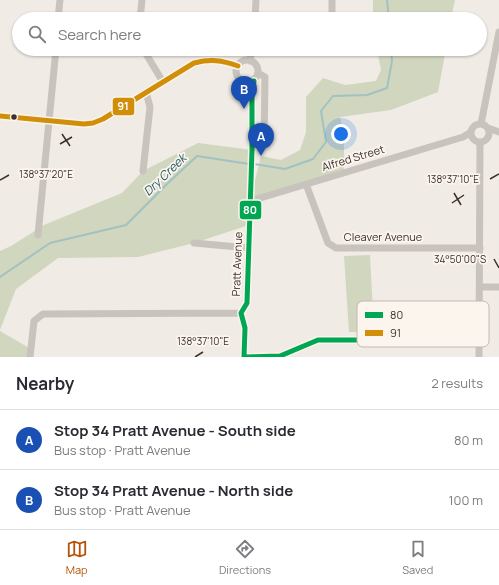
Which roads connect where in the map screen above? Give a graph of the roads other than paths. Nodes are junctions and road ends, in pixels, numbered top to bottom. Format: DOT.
graph roads {
  1 [pos="60,0"];
  2 [pos="142,0"];
  3 [pos="256,0"];
  4 [pos="332,0"];
  5 [pos="59,12"];
  6 [pos="141,12"];
  7 [pos="255,12"];
  8 [pos="332,12"];
  9 [pos="499,32"];
  10 [pos="55,56"];
  11 [pos="146,56"];
  12 [pos="251,56"];
  13 [pos="250,60"];
  14 [pos="238,66"];
  15 [pos="258,73"];
  16 [pos="163,82"];
  17 [pos="250,82"];
  18 [pos="146,92"];
  19 [pos="0,116"];
  20 [pos="49,121"];
  21 [pos="484,126"];
  22 [pos="499,132"];
  23 [pos="472,135"];
  24 [pos="488,138"];
  25 [pos="480,142"];
  26 [pos="264,144"];
  27 [pos="143,171"];
  28 [pos="306,184"];
  29 [pos="250,201"];
  30 [pos="38,235"];
  31 [pos="194,243"];
  32 [pos="249,248"];
  33 [pos="480,248"];
  34 [pos="480,287"];
  35 [pos="499,287"];
  36 [pos="480,301"];
  37 [pos="241,313"];
  38 [pos="357,340"];
  39 [pos="30,357"];
  40 [pos="244,357"];
  1 -- 5 [label="street"];
  2 -- 6 [label="street"];
  3 -- 7 [label="street"];
  4 -- 8 [label="street"];
  9 -- 21 [label="street"];
  10 -- 20 [label="street"];
  11 -- 16 [label="street"];
  12 -- 13 [label="street"];
  13 -- 14 [label="street"];
  13 -- 15 [label="street"];
  14 -- 16 [label="street"];
  14 -- 17 [label="street"];
  15 -- 17 [label="street"];
  15 -- 26 [label="street"];
  16 -- 18 [label="street"];
  17 -- 29 [label="street, Pratt Avenue"];
  18 -- 20 [label="street"];
  18 -- 27 [label="street"];
  19 -- 20 [label="street"];
  20 -- 30 [label="street"];
  21 -- 22 [label="street"];
  21 -- 23 [label="street"];
  21 -- 24 [label="street"];
  22 -- 24 [label="street"];
  23 -- 25 [label="street"];
  23 -- 28 [label="street, Alfred Street"];
  24 -- 25 [label="street"];
  25 -- 33 [label="street"];
  28 -- 29 [label="street, Alfred Street"];
  28 -- 33 [label="street, Cleaver Avenue"];
  29 -- 32 [label="street, Pratt Avenue"];
  31 -- 32 [label="street"];
  32 -- 37 [label="street, Pratt Avenue"];
  33 -- 34 [label="street"];
  34 -- 35 [label="street"];
  34 -- 36 [label="street"];
  37 -- 39 [label="street"];
  37 -- 40 [label="street"];
  38 -- 40 [label="street"];
}
